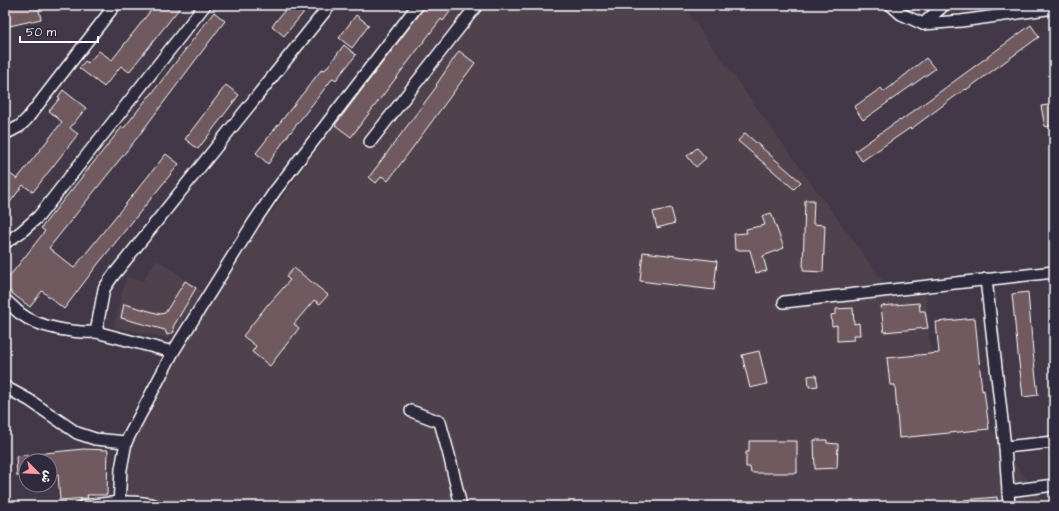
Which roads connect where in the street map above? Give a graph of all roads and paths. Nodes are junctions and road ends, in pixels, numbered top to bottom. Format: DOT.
graph roads {
  1 [pos="115,5"];
  2 [pos="205,5"];
  3 [pos="330,5"];
  4 [pos="418,5"];
  5 [pos="477,5"];
  6 [pos="891,5"];
  7 [pos="944,5"];
  8 [pos="1054,8"];
  9 [pos="923,24"];
  10 [pos="5,134"];
  11 [pos="370,142"];
  12 [pos="5,244"];
  13 [pos="1054,272"];
  14 [pos="986,279"];
  15 [pos="5,300"];
  16 [pos="784,302"];
  17 [pos="96,332"];
  18 [pos="173,352"];
  19 [pos="5,386"];
  20 [pos="411,411"];
  21 [pos="126,442"];
  22 [pos="1054,442"];
  23 [pos="1005,447"];
  24 [pos="1054,485"];
  25 [pos="1008,491"];
  26 [pos="119,504"];
  27 [pos="83,506"];
  28 [pos="157,506"];
  29 [pos="460,506"];
  30 [pos="1010,506"];
  1 -- 10 [label="street"];
  2 -- 12 [label="street"];
  3 -- 17 [label="street"];
  4 -- 18 [label="street"];
  5 -- 11 [label="street"];
  6 -- 9 [label="street"];
  7 -- 9 [label="street"];
  8 -- 9 [label="street"];
  13 -- 14 [label="street"];
  14 -- 16 [label="street"];
  14 -- 23 [label="street"];
  15 -- 17 [label="street"];
  17 -- 18 [label="street"];
  18 -- 21 [label="street"];
  19 -- 21 [label="street"];
  20 -- 29 [label="street"];
  21 -- 26 [label="street"];
  22 -- 23 [label="street"];
  23 -- 25 [label="street"];
  24 -- 25 [label="street"];
  25 -- 30 [label="street"];
  26 -- 27 [label="street"];
  26 -- 28 [label="street"];
}
